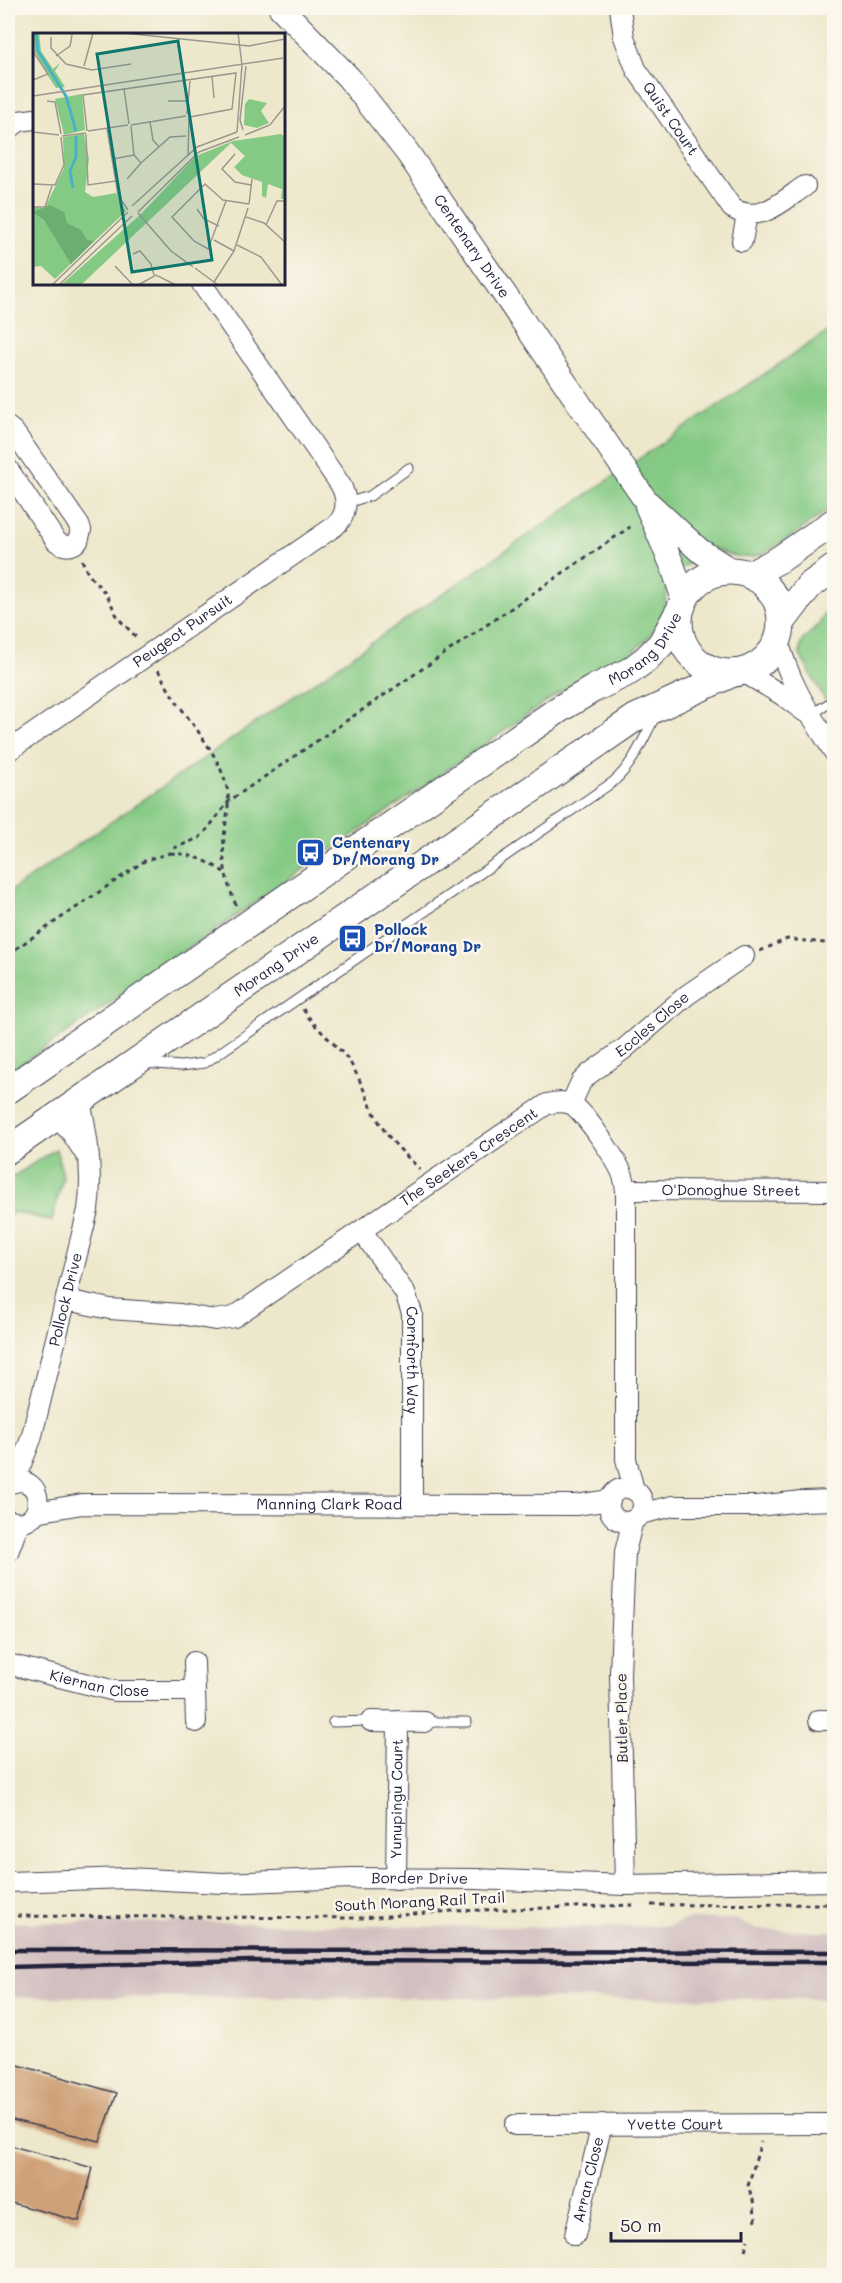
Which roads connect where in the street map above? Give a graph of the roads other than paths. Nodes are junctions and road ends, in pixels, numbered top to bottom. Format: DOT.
graph roads {
  1 [pos="281,8"];
  2 [pos="620,8"];
  3 [pos="33,118"];
  4 [pos="8,130"];
  5 [pos="805,186"];
  6 [pos="747,215"];
  7 [pos="742,241"];
  8 [pos="203,285"];
  9 [pos="8,428"];
  10 [pos="409,468"];
  11 [pos="8,469"];
  12 [pos="646,501"];
  13 [pos="346,503"];
  14 [pos="834,522"];
  15 [pos="834,568"];
  16 [pos="741,573"];
  17 [pos="683,603"];
  18 [pos="780,631"];
  19 [pos="738,673"];
  20 [pos="834,700"];
  21 [pos="661,705"];
  22 [pos="809,716"];
  23 [pos="833,746"];
  24 [pos="8,751"];
  25 [pos="744,956"];
  26 [pos="137,1062"];
  27 [pos="8,1090"];
  28 [pos="80,1101"];
  29 [pos="571,1104"];
  30 [pos="56,1117"];
  31 [pos="8,1150"];
  32 [pos="88,1157"];
  33 [pos="626,1190"];
  34 [pos="834,1191"];
  35 [pos="362,1231"];
  36 [pos="66,1300"];
  37 [pos="21,1500"];
  38 [pos="834,1500"];
  39 [pos="412,1504"];
  40 [pos="626,1506"];
  41 [pos="8,1552"];
  42 [pos="194,1662"];
  43 [pos="8,1664"];
  44 [pos="195,1691"];
  45 [pos="371,1721"];
  46 [pos="398,1721"];
  47 [pos="196,1722"];
  48 [pos="333,1722"];
  49 [pos="425,1722"];
  50 [pos="467,1722"];
  51 [pos="396,1879"];
  52 [pos="834,1881"];
  53 [pos="8,1882"];
  54 [pos="625,1885"];
  55 [pos="602,2124"];
  56 [pos="834,2124"];
  57 [pos="515,2125"];
  58 [pos="575,2235"];
  1 -- 12 [label="street, Centenary Drive"];
  2 -- 6 [label="street, Quist Court"];
  3 -- 4 [label="street"];
  5 -- 6 [label="street"];
  6 -- 7 [label="street"];
  8 -- 13 [label="street"];
  9 -- 11 [label="street"];
  10 -- 13 [label="lane"];
  12 -- 16 [label="street, Centenary Drive"];
  12 -- 17 [label="street, Centenary Drive"];
  13 -- 24 [label="street, Peugeot Pursuit"];
  14 -- 16 [label="main road"];
  15 -- 18 [label="main road"];
  16 -- 17 [label="main road"];
  16 -- 18 [label="main road"];
  17 -- 19 [label="main road"];
  17 -- 27 [label="main road, Morang Drive"];
  18 -- 19 [label="main road"];
  18 -- 22 [label="street"];
  19 -- 21 [label="main road, Morang Drive"];
  19 -- 22 [label="street"];
  20 -- 22 [label="lane"];
  21 -- 26 [label="main road, Morang Drive"];
  21 -- 26 [label="lane"];
  22 -- 23 [label="street"];
  25 -- 29 [label="street, Eccles Close"];
  26 -- 28 [label="main road, Morang Drive"];
  28 -- 30 [label="main road, Morang Drive"];
  28 -- 32 [label="street, Pollock Drive"];
  29 -- 33 [label="street"];
  29 -- 35 [label="street, The Seekers Crescent"];
  30 -- 31 [label="main road, Morang Drive"];
  30 -- 32 [label="street"];
  32 -- 36 [label="street, Pollock Drive"];
  33 -- 34 [label="street, O'Donoghue Street"];
  33 -- 40 [label="street"];
  35 -- 36 [label="street, The Seekers Crescent"];
  35 -- 39 [label="street, Cornforth Way"];
  36 -- 37 [label="street, Pollock Drive"];
  37 -- 39 [label="street, Manning Clark Road"];
  37 -- 41 [label="street, Pollock Drive"];
  38 -- 40 [label="street, Manning Clark Road"];
  39 -- 40 [label="street, Manning Clark Road"];
  40 -- 54 [label="street, Butler Place"];
  42 -- 44 [label="street"];
  43 -- 44 [label="street, Kiernan Close"];
  44 -- 47 [label="street"];
  45 -- 46 [label="street"];
  45 -- 48 [label="lane"];
  46 -- 49 [label="street"];
  46 -- 51 [label="street, Yunupingu Court"];
  49 -- 50 [label="lane"];
  51 -- 53 [label="street, Border Drive"];
  51 -- 54 [label="street, Border Drive"];
  52 -- 54 [label="street, Border Drive"];
  55 -- 56 [label="street, Yvette Court"];
  55 -- 57 [label="street, Yvette Court"];
  55 -- 58 [label="street, Arran Close"];
}
